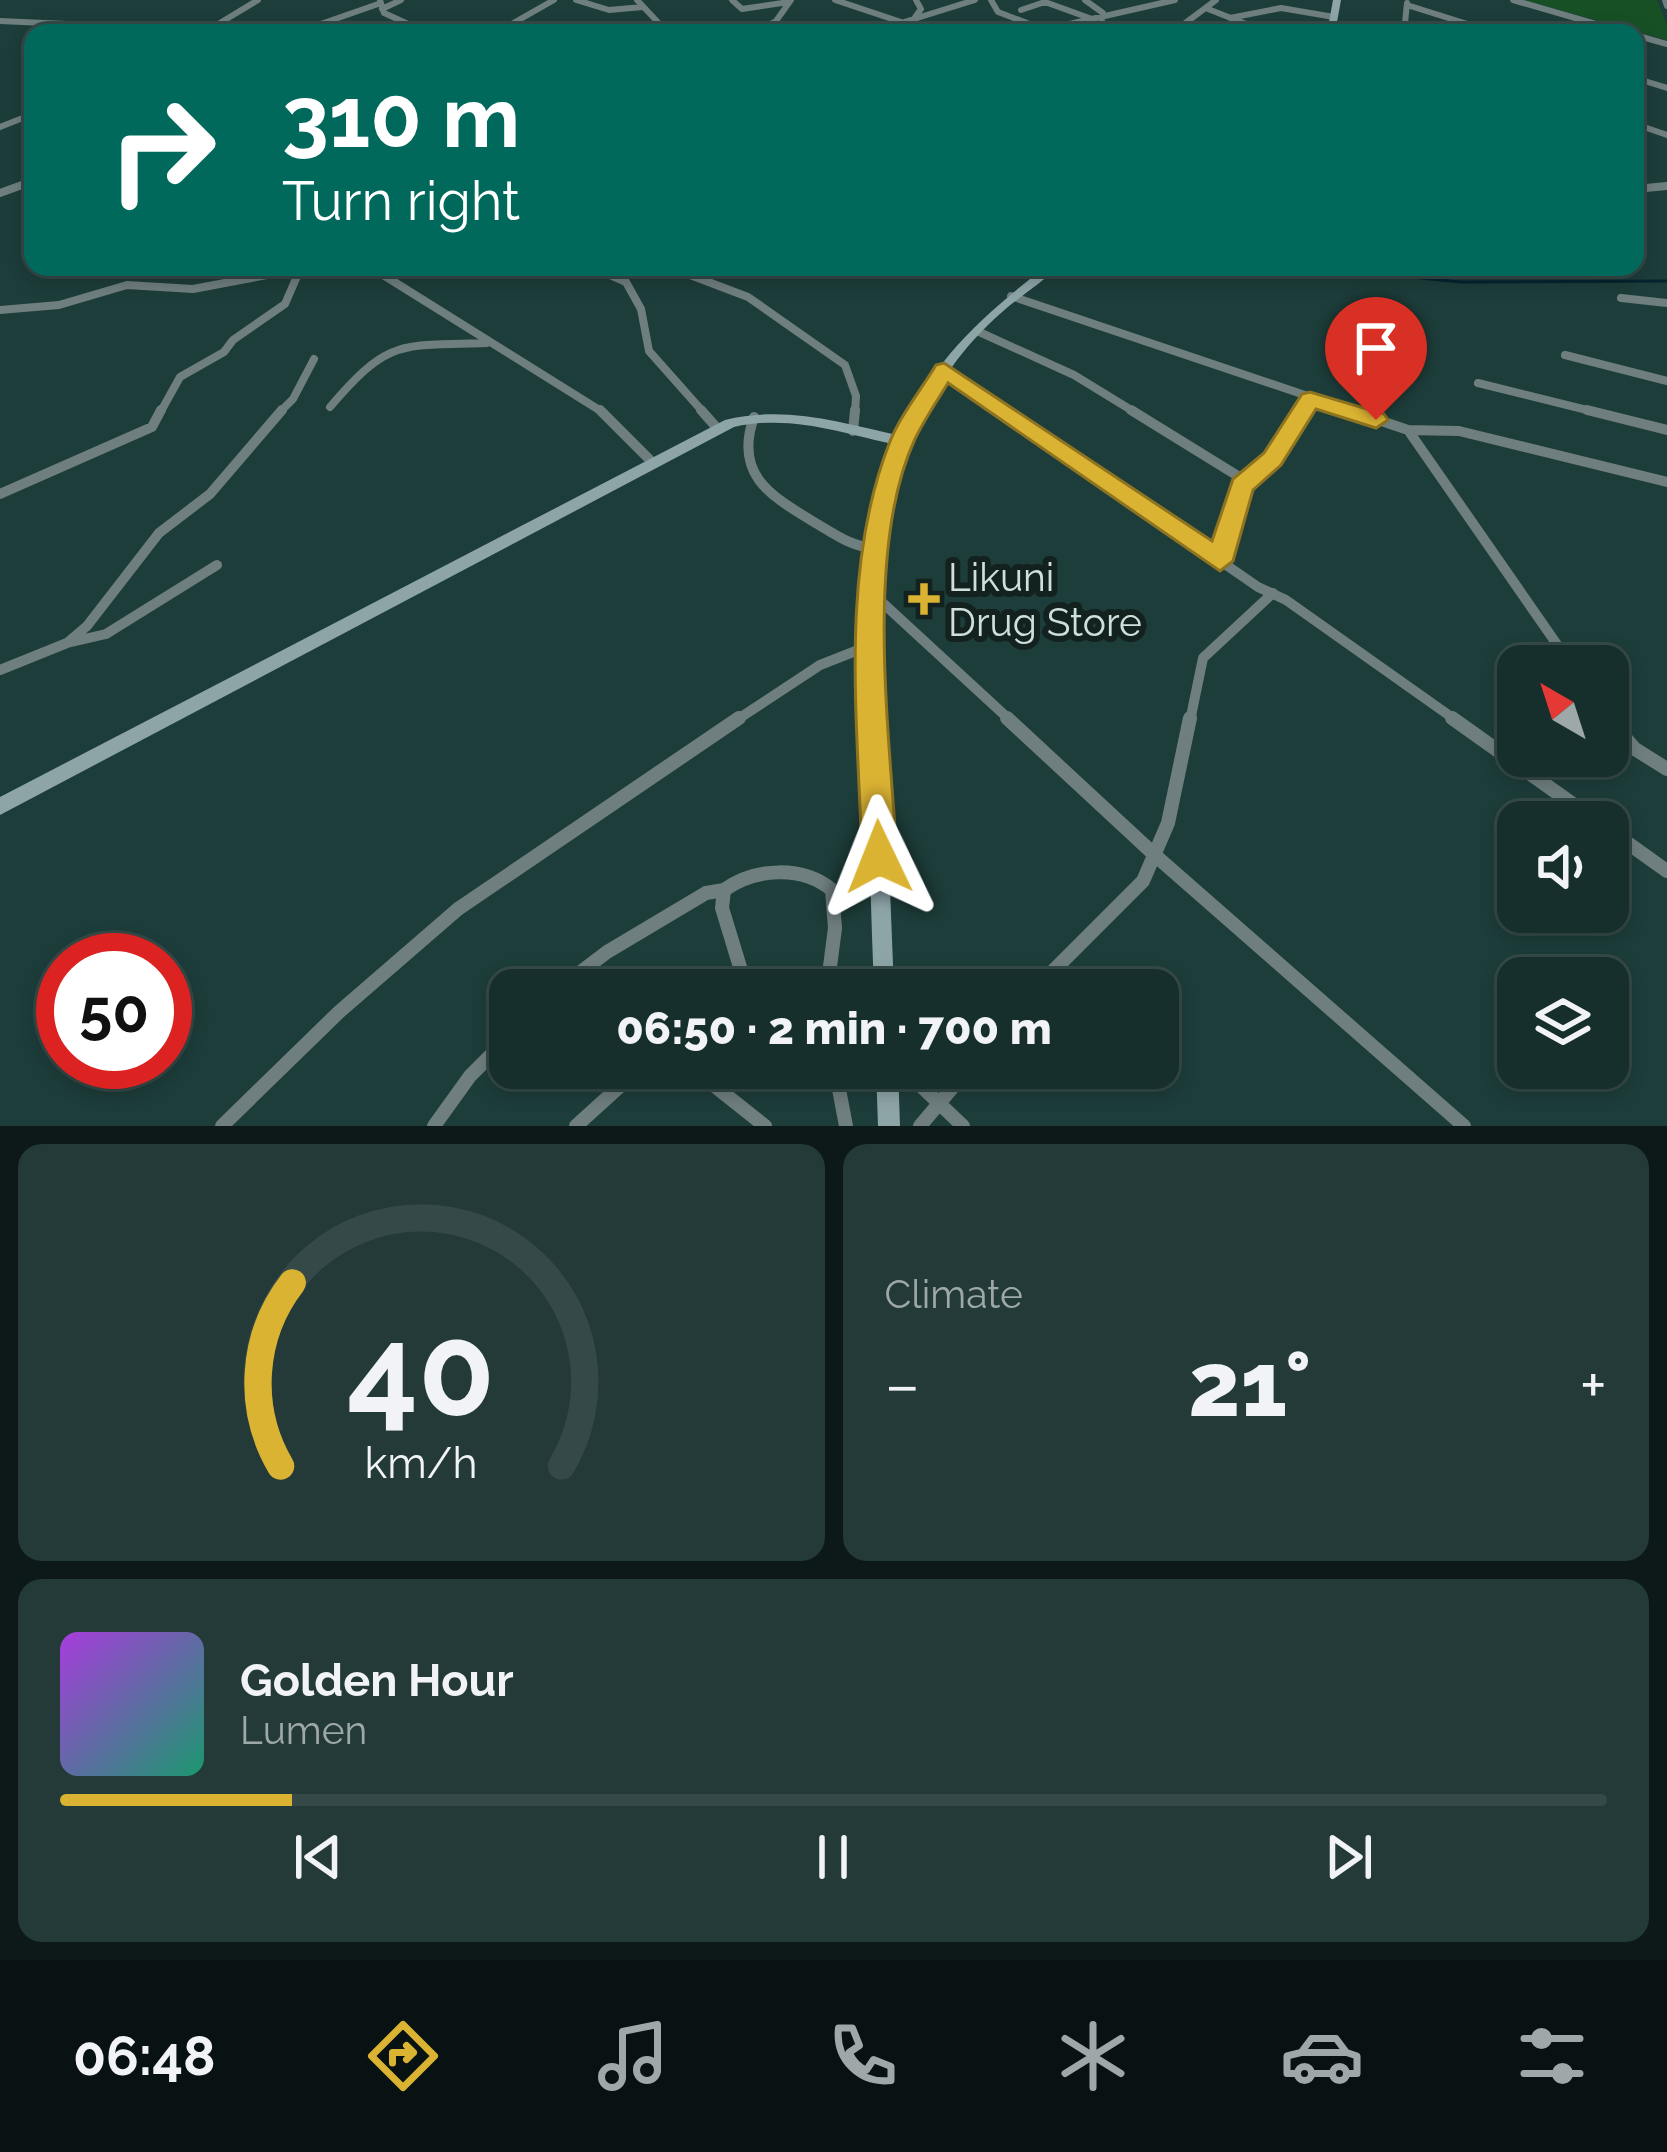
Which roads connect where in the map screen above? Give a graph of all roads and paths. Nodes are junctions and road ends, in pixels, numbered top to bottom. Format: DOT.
graph roads {
  1 [pos="258,0"];
  2 [pos="401,0"];
  3 [pos="554,0"];
  4 [pos="575,0"];
  5 [pos="732,0"];
  6 [pos="835,0"];
  7 [pos="916,0"];
  8 [pos="975,0"];
  9 [pos="991,0"];
  10 [pos="1085,0"];
  11 [pos="1175,0"];
  12 [pos="1216,0"];
  13 [pos="1337,0"];
  14 [pos="1513,0"];
  15 [pos="790,1"];
  16 [pos="640,3"];
  17 [pos="1106,3"];
  18 [pos="1407,3"];
  19 [pos="381,4"];
  20 [pos="746,9"];
  21 [pos="1021,10"];
  22 [pos="1208,10"];
  23 [pos="1103,15"];
  24 [pos="1334,17"];
  25 [pos="1230,18"];
  26 [pos="1091,20"];
  27 [pos="0,22"];
  28 [pos="775,22"];
  29 [pos="911,22"];
  30 [pos="46,24"];
  31 [pos="219,24"];
  32 [pos="315,24"];
  33 [pos="412,24"];
  34 [pos="512,24"];
  35 [pos="771,24"];
  36 [pos="777,24"];
  37 [pos="903,24"];
  38 [pos="915,24"];
  39 [pos="1021,24"];
  40 [pos="1071,24"];
  41 [pos="1102,24"];
  42 [pos="1186,24"];
  43 [pos="1246,24"];
  44 [pos="1333,24"];
  45 [pos="1469,24"];
  46 [pos="1596,24"];
  47 [pos="259,276"];
  48 [pos="297,276"];
  49 [pos="386,276"];
  50 [pos="612,276"];
  51 [pos="693,276"];
  52 [pos="1039,276"];
  53 [pos="1011,296"];
  54 [pos="1621,298"];
  55 [pos="1667,304"];
  56 [pos="0,310"];
  57 [pos="976,331"];
  58 [pos="487,343"];
  59 [pos="1565,356"];
  60 [pos="314,359"];
  61 [pos="944,370"];
  62 [pos="1667,381"];
  63 [pos="1478,383"];
  64 [pos="1310,400"];
  65 [pos="331,407"];
  66 [pos="754,417"];
  67 [pos="717,428"];
  68 [pos="1408,430"];
  69 [pos="1667,430"];
  70 [pos="854,431"];
  71 [pos="902,441"];
  72 [pos="652,462"];
  73 [pos="1246,481"];
  74 [pos="1667,482"];
  75 [pos="0,494"];
  76 [pos="876,550"];
  77 [pos="1220,561"];
  78 [pos="217,565"];
  79 [pos="871,592"];
  80 [pos="1273,593"];
  81 [pos="67,643"];
  82 [pos="871,645"];
  83 [pos="1557,645"];
  84 [pos="0,670"];
  85 [pos="1629,742"];
  86 [pos="1667,769"];
  87 [pos="1568,801"];
  88 [pos="0,806"];
  89 [pos="1629,844"];
  90 [pos="1157,857"];
  91 [pos="1667,871"];
  92 [pos="724,890"];
  93 [pos="584,969"];
  94 [pos="741,969"];
  95 [pos="831,969"];
  96 [pos="883,969"];
  97 [pos="1055,969"];
  98 [pos="489,1057"];
  99 [pos="617,1089"];
  100 [pos="718,1089"];
  101 [pos="839,1089"];
  102 [pos="888,1089"];
  103 [pos="922,1089"];
  104 [pos="952,1089"];
  105 [pos="938,1106"];
  106 [pos="222,1126"];
  107 [pos="434,1126"];
  108 [pos="576,1126"];
  109 [pos="765,1126"];
  110 [pos="846,1126"];
  111 [pos="889,1126"];
  112 [pos="920,1126"];
  113 [pos="963,1126"];
  114 [pos="1464,1126"];
  1 -- 31 [label="street"];
  2 -- 19 [label="street"];
  3 -- 34 [label="street"];
  4 -- 16 [label="street"];
  5 -- 20 [label="street"];
  6 -- 29 [label="street"];
  7 -- 29 [label="street"];
  8 -- 29 [label="street"];
  9 -- 39 [label="street"];
  10 -- 23 [label="street"];
  11 -- 23 [label="street"];
  12 -- 22 [label="street"];
  13 -- 24 [label="main road"];
  14 -- 46 [label="street"];
  15 -- 20 [label="street"];
  15 -- 28 [label="street"];
  17 -- 23 [label="street"];
  18 -- 45 [label="street"];
  19 -- 32 [label="street"];
  19 -- 33 [label="street"];
  20 -- 28 [label="street"];
  21 -- 26 [label="street"];
  22 -- 25 [label="street"];
  22 -- 42 [label="street"];
  23 -- 26 [label="street"];
  23 -- 41 [label="street"];
  24 -- 25 [label="street"];
  24 -- 44 [label="main road"];
  25 -- 43 [label="street"];
  26 -- 40 [label="street"];
  27 -- 30 [label="street"];
  28 -- 35 [label="street"];
  28 -- 36 [label="street"];
  29 -- 37 [label="street"];
  29 -- 38 [label="street"];
  47 -- 56 [label="street"];
  48 -- 75 [label="street"];
  49 -- 58 [label="street"];
  50 -- 67 [label="street"];
  51 -- 70 [label="street"];
  52 -- 53 [label="main road"];
  53 -- 57 [label="main road"];
  53 -- 64 [label="street"];
  54 -- 55 [label="street"];
  57 -- 61 [label="main road"];
  57 -- 73 [label="street"];
  58 -- 65 [label="street"];
  58 -- 72 [label="street"];
  59 -- 62 [label="street"];
  60 -- 81 [label="street"];
  61 -- 71 [label="main road"];
  61 -- 77 [label="street"];
  63 -- 69 [label="street"];
  64 -- 68 [label="street"];
  64 -- 73 [label="street"];
  66 -- 67 [label="main road"];
  66 -- 70 [label="main road"];
  66 -- 76 [label="street"];
  67 -- 72 [label="main road"];
  68 -- 74 [label="street"];
  68 -- 83 [label="street"];
  70 -- 71 [label="main road"];
  71 -- 76 [label="main road"];
  72 -- 88 [label="main road"];
  73 -- 77 [label="street"];
  76 -- 79 [label="main road"];
  77 -- 80 [label="street"];
  78 -- 81 [label="street"];
  79 -- 82 [label="main road"];
  79 -- 90 [label="street"];
  80 -- 87 [label="street"];
  80 -- 90 [label="street"];
  81 -- 84 [label="street"];
  82 -- 96 [label="main road"];
  82 -- 106 [label="street"];
  85 -- 86 [label="street"];
  89 -- 91 [label="street"];
  90 -- 97 [label="street"];
  90 -- 114 [label="street"];
  92 -- 93 [label="street"];
  92 -- 94 [label="street"];
  92 -- 95 [label="street"];
  98 -- 107 [label="street"];
  99 -- 108 [label="street"];
  100 -- 109 [label="street"];
  101 -- 110 [label="street"];
  102 -- 111 [label="main road"];
  103 -- 105 [label="street"];
  104 -- 105 [label="street"];
  105 -- 112 [label="street"];
  105 -- 113 [label="street"];
}
